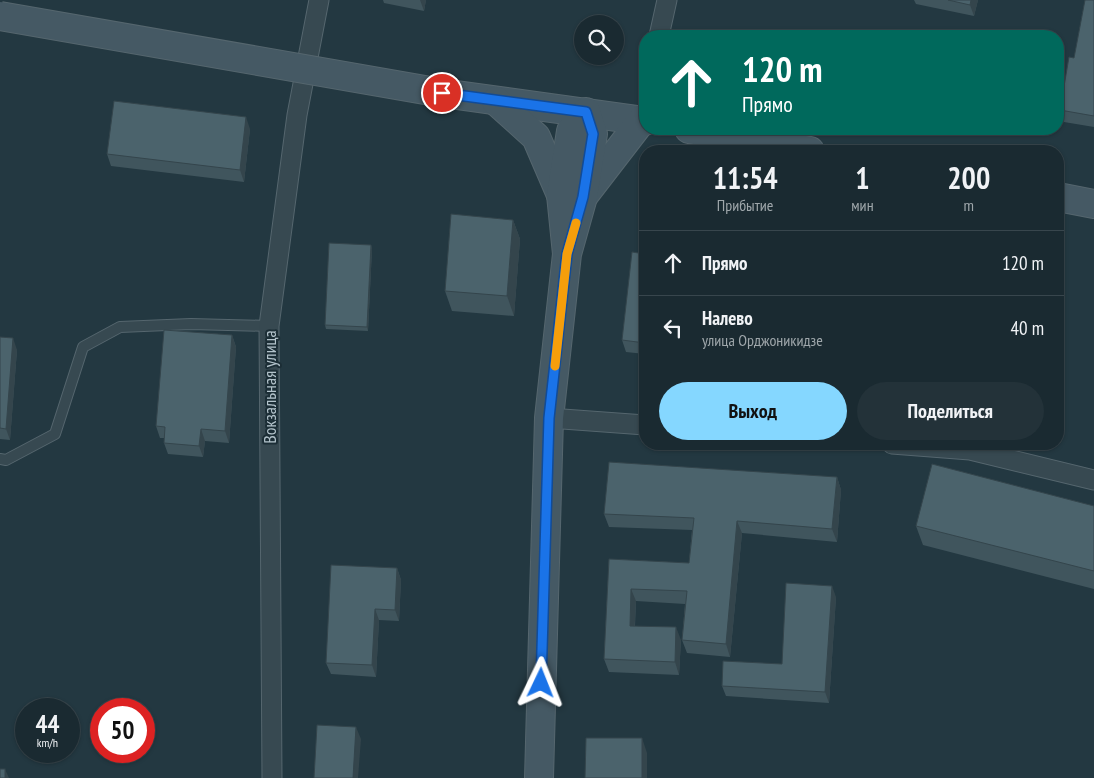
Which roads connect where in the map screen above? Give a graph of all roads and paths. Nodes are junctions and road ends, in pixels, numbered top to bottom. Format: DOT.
graph roads {
  1 [pos="319,0"];
  2 [pos="667,0"];
  3 [pos="0,16"];
  4 [pos="660,30"];
  5 [pos="496,101"];
  6 [pos="586,112"];
  7 [pos="639,115"];
  8 [pos="639,121"];
  9 [pos="722,135"];
  10 [pos="777,145"];
  11 [pos="572,196"];
  12 [pos="1064,198"];
  13 [pos="1094,204"];
  14 [pos="269,326"];
  15 [pos="549,418"];
  16 [pos="639,425"];
  17 [pos="970,450"];
  18 [pos="0,459"];
  19 [pos="1094,480"];
  20 [pos="272,778"];
  21 [pos="538,778"];
  1 -- 14 [label="street, Вокзальная улица"];
  2 -- 4 [label="street"];
  3 -- 5 [label="main road, bridge"];
  5 -- 6 [label="main road"];
  5 -- 11 [label="main road"];
  6 -- 7 [label="main road"];
  6 -- 11 [label="main road"];
  8 -- 11 [label="main road"];
  9 -- 10 [label="main road"];
  11 -- 15 [label="main road"];
  12 -- 13 [label="main road"];
  14 -- 18 [label="lane"];
  14 -- 20 [label="street, Вокзальная улица"];
  15 -- 16 [label="street"];
  15 -- 21 [label="main road"];
  17 -- 19 [label="street"];
}
